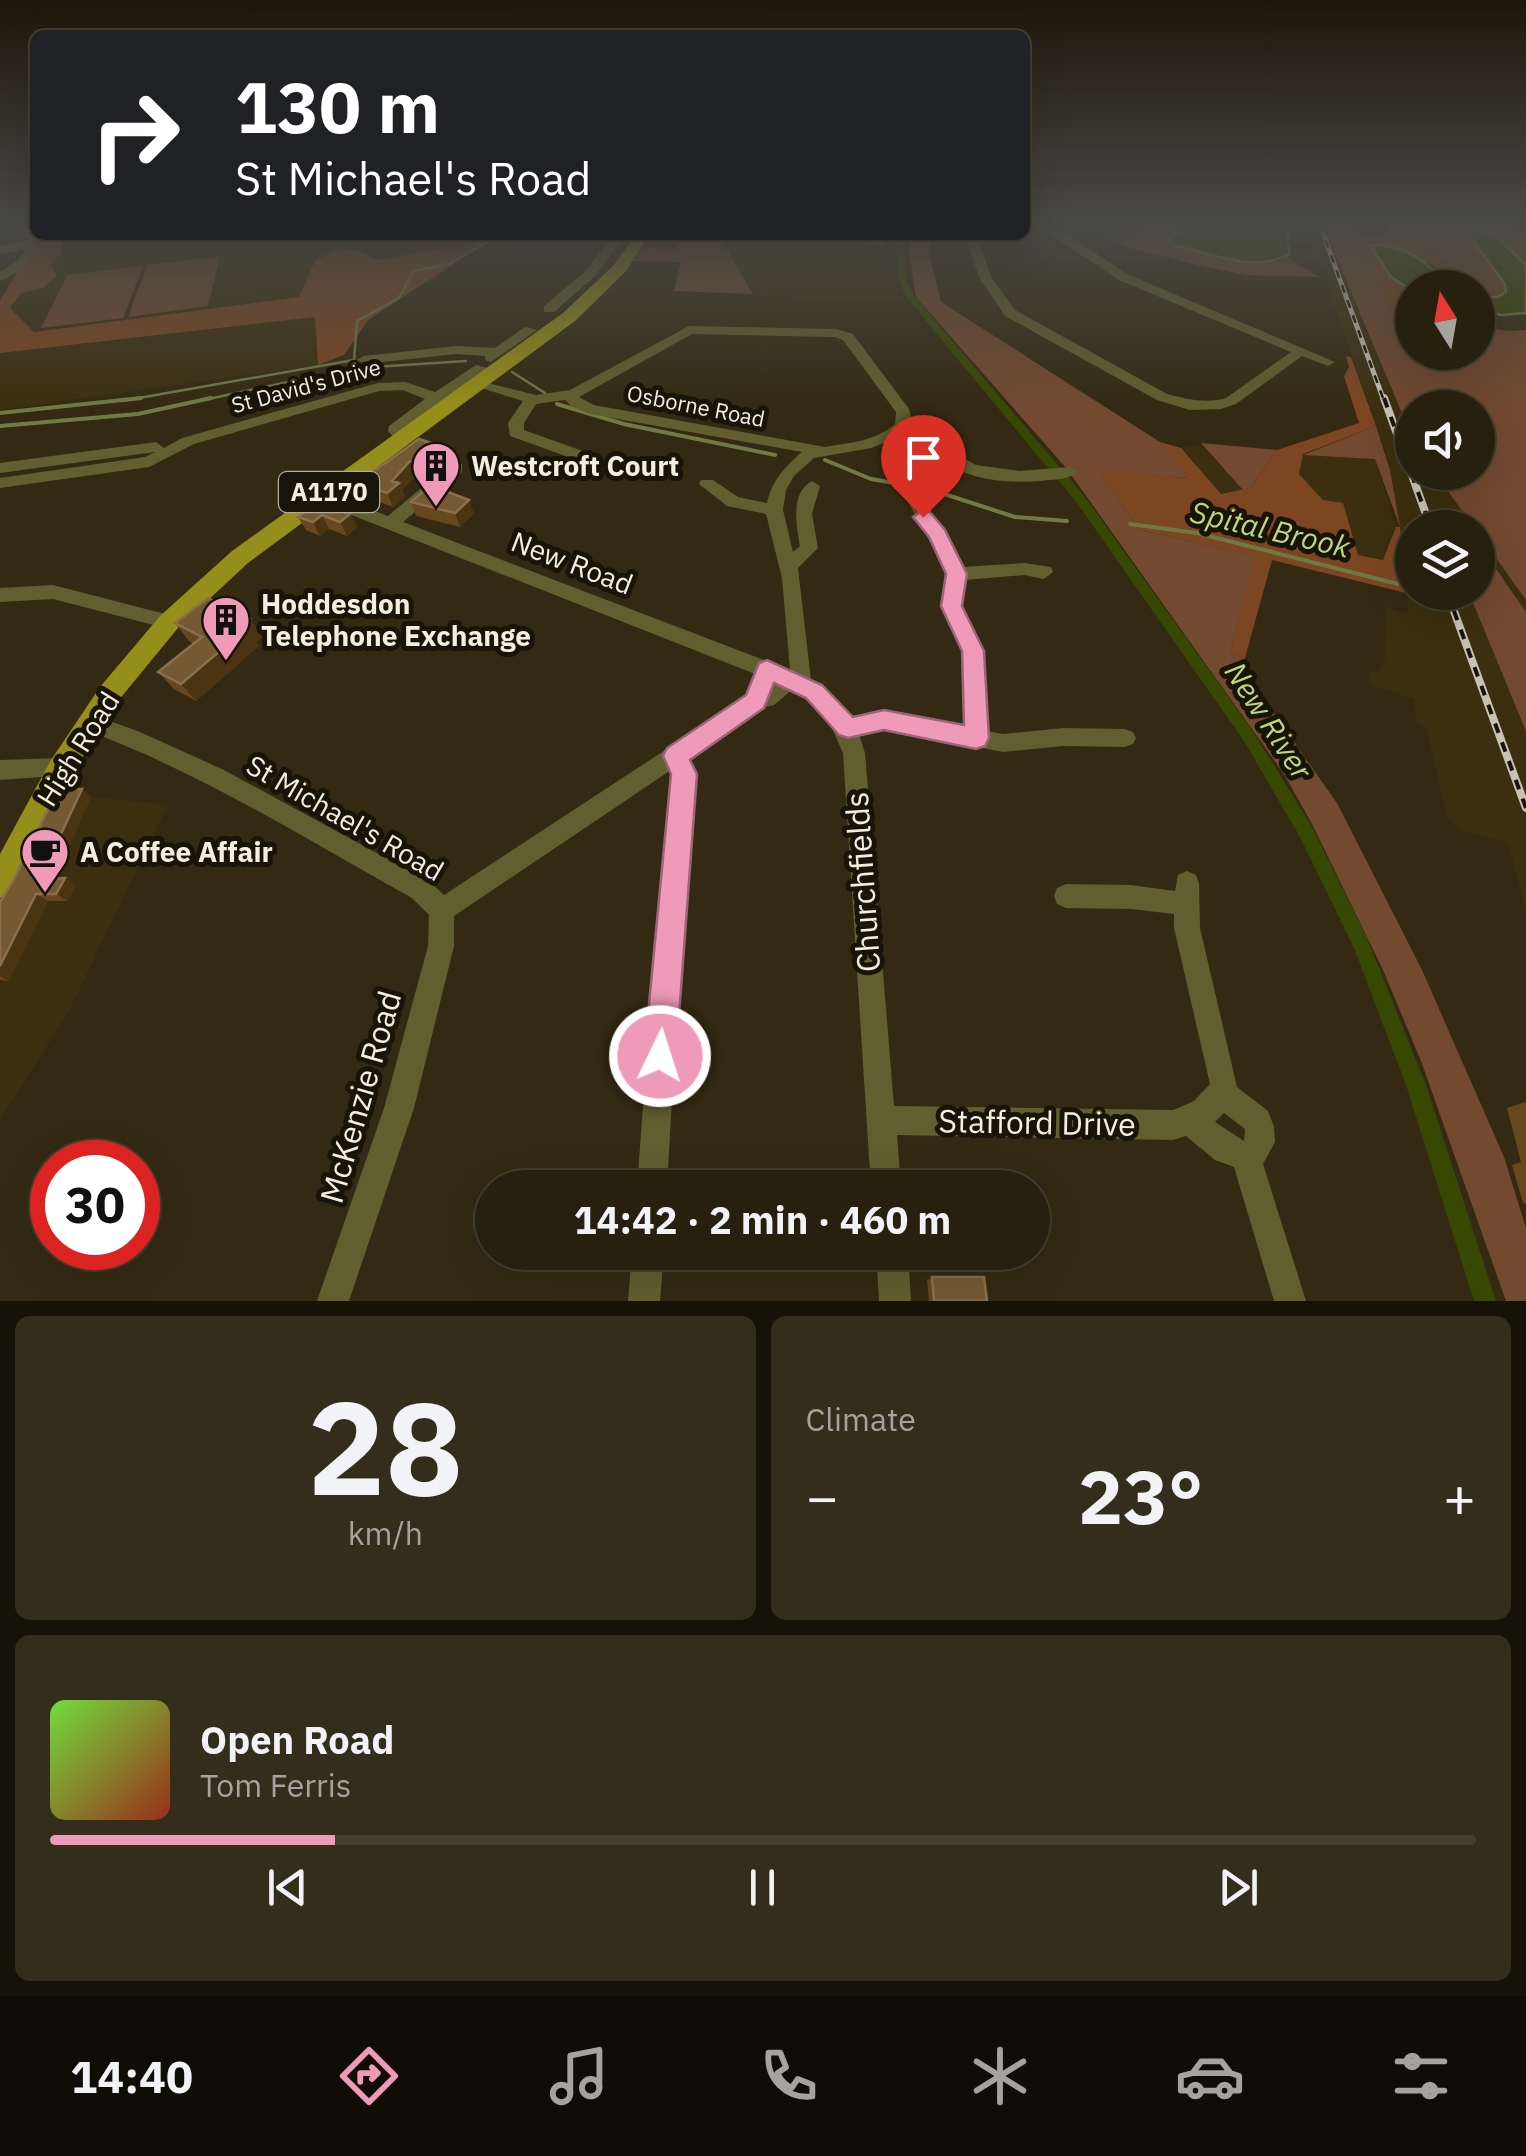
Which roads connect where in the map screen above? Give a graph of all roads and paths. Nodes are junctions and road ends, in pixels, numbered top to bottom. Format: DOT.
graph roads {
  1 [pos="576,286"];
  2 [pos="602,286"];
  3 [pos="990,286"];
  4 [pos="1144,286"];
  5 [pos="549,309"];
  6 [pos="530,330"];
  7 [pos="1301,351"];
  8 [pos="364,360"];
  9 [pos="1328,362"];
  10 [pos="490,369"];
  11 [pos="569,395"];
  12 [pos="435,397"];
  13 [pos="532,399"];
  14 [pos="906,420"];
  15 [pos="404,439"];
  16 [pos="819,450"];
  17 [pos="151,455"];
  18 [pos="598,464"];
  19 [pos="0,468"];
  20 [pos="456,468"];
  21 [pos="1070,472"];
  22 [pos="0,483"];
  23 [pos="707,484"];
  24 [pos="812,486"];
  25 [pos="322,497"];
  26 [pos="917,502"];
  27 [pos="774,510"];
  28 [pos="391,523"];
  29 [pos="1031,565"];
  30 [pos="789,566"];
  31 [pos="957,574"];
  32 [pos="0,595"];
  33 [pos="169,622"];
  34 [pos="767,669"];
  35 [pos="796,682"];
  36 [pos="756,701"];
  37 [pos="90,723"];
  38 [pos="848,728"];
  39 [pos="976,738"];
  40 [pos="1125,738"];
  41 [pos="676,756"];
  42 [pos="61,768"];
  43 [pos="0,770"];
  44 [pos="0,884"];
  45 [pos="1066,896"];
  46 [pos="442,910"];
  47 [pos="1222,1092"];
  48 [pos="881,1120"];
  49 [pos="1192,1121"];
  50 [pos="1246,1157"];
  51 [pos="653,1170"];
  52 [pos="885,1170"];
  53 [pos="647,1270"];
  54 [pos="893,1270"];
  55 [pos="333,1301"];
  56 [pos="644,1301"];
  57 [pos="896,1301"];
  58 [pos="1290,1301"];
  1 -- 5 [label="street"];
  2 -- 10 [label="main road, A1170"];
  3 -- 7 [label="street"];
  4 -- 7 [label="street"];
  6 -- 10 [label="street"];
  7 -- 9 [label="street"];
  8 -- 10 [label="street"];
  10 -- 12 [label="street"];
  10 -- 13 [label="street"];
  10 -- 15 [label="main road, A1170"];
  11 -- 13 [label="street"];
  11 -- 14 [label="street"];
  11 -- 16 [label="street, Osborne Road"];
  12 -- 15 [label="street"];
  12 -- 17 [label="street, St David's Drive"];
  13 -- 18 [label="street"];
  14 -- 16 [label="street"];
  14 -- 21 [label="street"];
  15 -- 25 [label="main road, A1170"];
  16 -- 27 [label="street"];
  17 -- 19 [label="street, St David's Drive"];
  17 -- 22 [label="street, St David's Drive"];
  20 -- 28 [label="street"];
  23 -- 27 [label="street"];
  24 -- 30 [label="street"];
  25 -- 28 [label="street, New Road"];
  25 -- 33 [label="main road, A1170"];
  26 -- 31 [label="street"];
  27 -- 30 [label="street"];
  28 -- 34 [label="street, New Road"];
  29 -- 31 [label="street"];
  30 -- 35 [label="street"];
  31 -- 39 [label="street"];
  32 -- 33 [label="street"];
  33 -- 37 [label="main road, High Road / A1170"];
  34 -- 35 [label="street, New Road"];
  34 -- 36 [label="street"];
  35 -- 36 [label="street, St Michael's Road"];
  35 -- 38 [label="street"];
  36 -- 41 [label="street, St Michael's Road"];
  37 -- 42 [label="main road, High Road / A1170"];
  37 -- 46 [label="street, St Michael's Road"];
  38 -- 39 [label="street"];
  38 -- 48 [label="street, Churchfields"];
  39 -- 40 [label="street"];
  41 -- 46 [label="street, St Michael's Road"];
  41 -- 51 [label="street"];
  42 -- 43 [label="street"];
  42 -- 44 [label="main road, High Road / A1170"];
  45 -- 47 [label="street"];
  46 -- 55 [label="street, McKenzie Road"];
  47 -- 49 [label="street"];
  47 -- 50 [label="street"];
  48 -- 49 [label="street, Stafford Drive"];
  48 -- 52 [label="street, Churchfields"];
  49 -- 50 [label="street"];
  50 -- 58 [label="street"];
  53 -- 56 [label="street"];
  54 -- 57 [label="street"];
}
